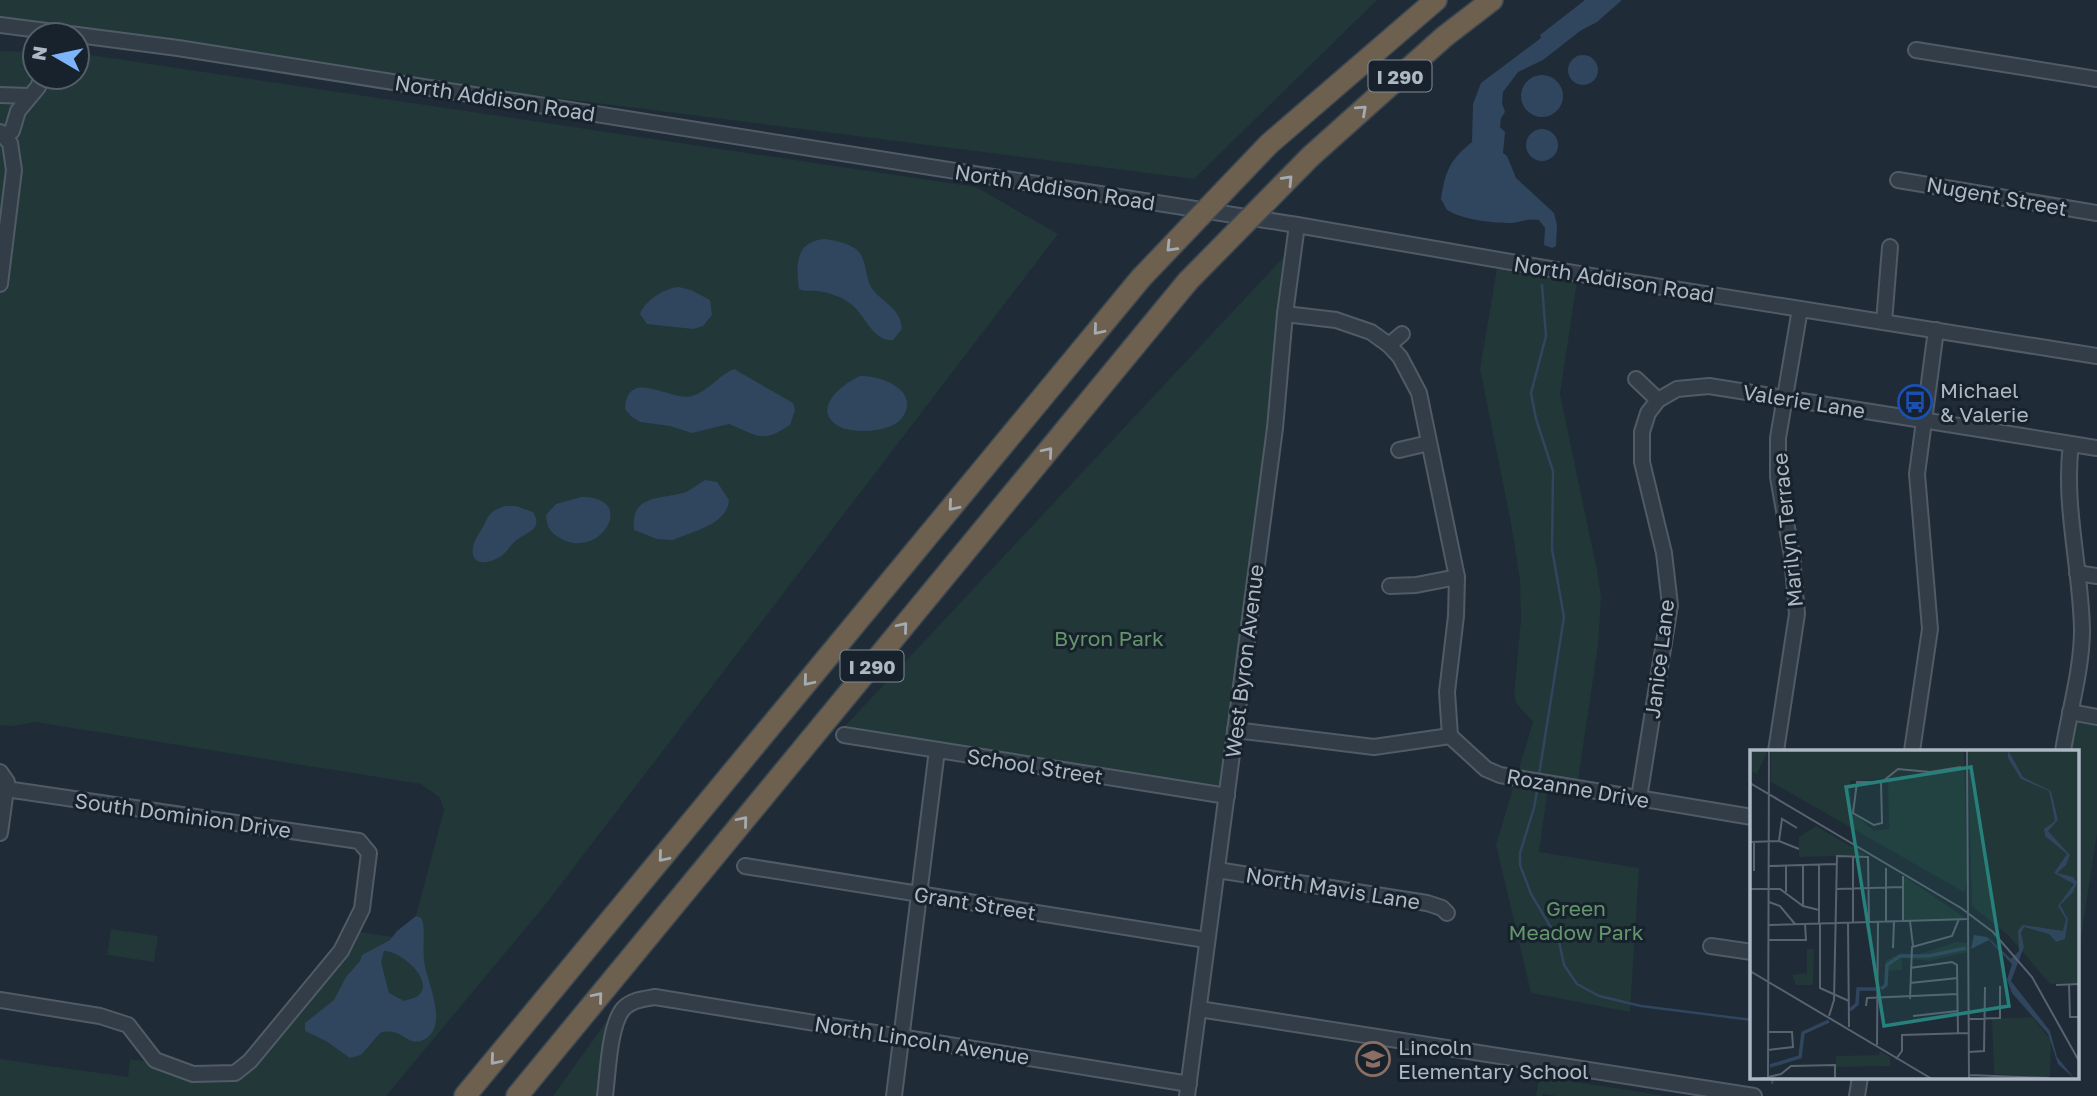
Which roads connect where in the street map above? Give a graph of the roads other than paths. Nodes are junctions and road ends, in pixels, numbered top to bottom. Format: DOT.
graph roads {
  1 [pos="1436,0"];
  2 [pos="1492,0"];
  3 [pos="91,38"];
  4 [pos="1916,50"];
  5 [pos="2097,79"];
  6 [pos="34,91"];
  7 [pos="0,95"];
  8 [pos="29,96"];
  9 [pos="2,134"];
  10 [pos="1898,180"];
  11 [pos="2097,213"];
  12 [pos="1297,225"];
  13 [pos="1891,247"];
  14 [pos="0,284"];
  15 [pos="1800,309"];
  16 [pos="1285,314"];
  17 [pos="1884,322"];
  18 [pos="1936,330"];
  19 [pos="1402,334"];
  20 [pos="1389,345"];
  21 [pos="2097,356"];
  22 [pos="1636,379"];
  23 [pos="1783,398"];
  24 [pos="1658,400"];
  25 [pos="1923,420"];
  26 [pos="1429,443"];
  27 [pos="2071,444"];
  28 [pos="2097,448"];
  29 [pos="1399,450"];
  30 [pos="2077,573"];
  31 [pos="2097,576"];
  32 [pos="1457,577"];
  33 [pos="1390,586"];
  34 [pos="2070,712"];
  35 [pos="2097,717"];
  36 [pos="1235,730"];
  37 [pos="844,735"];
  38 [pos="1450,737"];
  39 [pos="937,750"];
  40 [pos="1776,750"];
  41 [pos="1912,750"];
  42 [pos="2063,750"];
  43 [pos="4,781"];
  44 [pos="1227,796"];
  45 [pos="1639,798"];
  46 [pos="1750,817"];
  47 [pos="0,833"];
  48 [pos="745,866"];
  49 [pos="1217,870"];
  50 [pos="919,893"];
  51 [pos="1447,913"];
  52 [pos="1206,940"];
  53 [pos="1711,946"];
  54 [pos="1750,952"];
  55 [pos="0,1000"];
  56 [pos="1199,1009"];
  57 [pos="902,1036"];
  58 [pos="1860,1078"];
  59 [pos="1188,1090"];
  60 [pos="465,1096"];
  61 [pos="517,1096"];
  62 [pos="605,1096"];
  63 [pos="894,1096"];
  64 [pos="1754,1096"];
  65 [pos="1857,1096"];
  1 -- 60 [label="highway, I 290, one-way, bridge"];
  61 -- 2 [label="highway, I 290, one-way, bridge"];
  3 -- 12 [label="street, North Addison Road"];
  4 -- 5 [label="street"];
  6 -- 8 [label="street"];
  7 -- 8 [label="street"];
  8 -- 9 [label="street"];
  9 -- 14 [label="street"];
  10 -- 11 [label="street, Nugent Street"];
  12 -- 15 [label="street, North Addison Road"];
  12 -- 16 [label="street, West Byron Avenue"];
  13 -- 17 [label="street"];
  15 -- 17 [label="street, North Addison Road"];
  15 -- 23 [label="street, Marilyn Terrace"];
  16 -- 20 [label="street"];
  16 -- 36 [label="street, West Byron Avenue"];
  17 -- 18 [label="street, North Addison Road"];
  18 -- 21 [label="street, North Addison Road"];
  18 -- 25 [label="street"];
  19 -- 20 [label="street"];
  20 -- 26 [label="street"];
  22 -- 24 [label="street"];
  23 -- 24 [label="street, Valerie Lane"];
  23 -- 25 [label="street, Valerie Lane"];
  23 -- 40 [label="street, Marilyn Terrace"];
  24 -- 45 [label="street, Janice Lane"];
  25 -- 27 [label="street, Valerie Lane"];
  25 -- 41 [label="street"];
  26 -- 29 [label="street"];
  26 -- 32 [label="street"];
  27 -- 28 [label="street, Valerie Lane"];
  27 -- 30 [label="street"];
  30 -- 31 [label="street"];
  30 -- 34 [label="street"];
  32 -- 33 [label="street"];
  32 -- 38 [label="street"];
  34 -- 35 [label="street"];
  34 -- 42 [label="street"];
  36 -- 38 [label="street"];
  36 -- 44 [label="street, West Byron Avenue"];
  37 -- 39 [label="street, School Street"];
  38 -- 45 [label="street, Rozanne Drive"];
  39 -- 44 [label="street, School Street"];
  39 -- 50 [label="street"];
  43 -- 47 [label="street"];
  43 -- 55 [label="street, South Dominion Drive"];
  44 -- 49 [label="street, West Byron Avenue"];
  45 -- 46 [label="street, Rozanne Drive"];
  48 -- 50 [label="street, Grant Street"];
  49 -- 51 [label="street, North Mavis Lane"];
  49 -- 52 [label="street, West Byron Avenue"];
  50 -- 52 [label="street, Grant Street"];
  50 -- 57 [label="street"];
  52 -- 56 [label="street, West Byron Avenue"];
  53 -- 54 [label="street"];
  56 -- 59 [label="street, West Byron Avenue"];
  56 -- 64 [label="street"];
  57 -- 59 [label="street, North Lincoln Avenue"];
  57 -- 62 [label="street, North Lincoln Avenue"];
  57 -- 63 [label="street"];
  58 -- 65 [label="street"];
}
